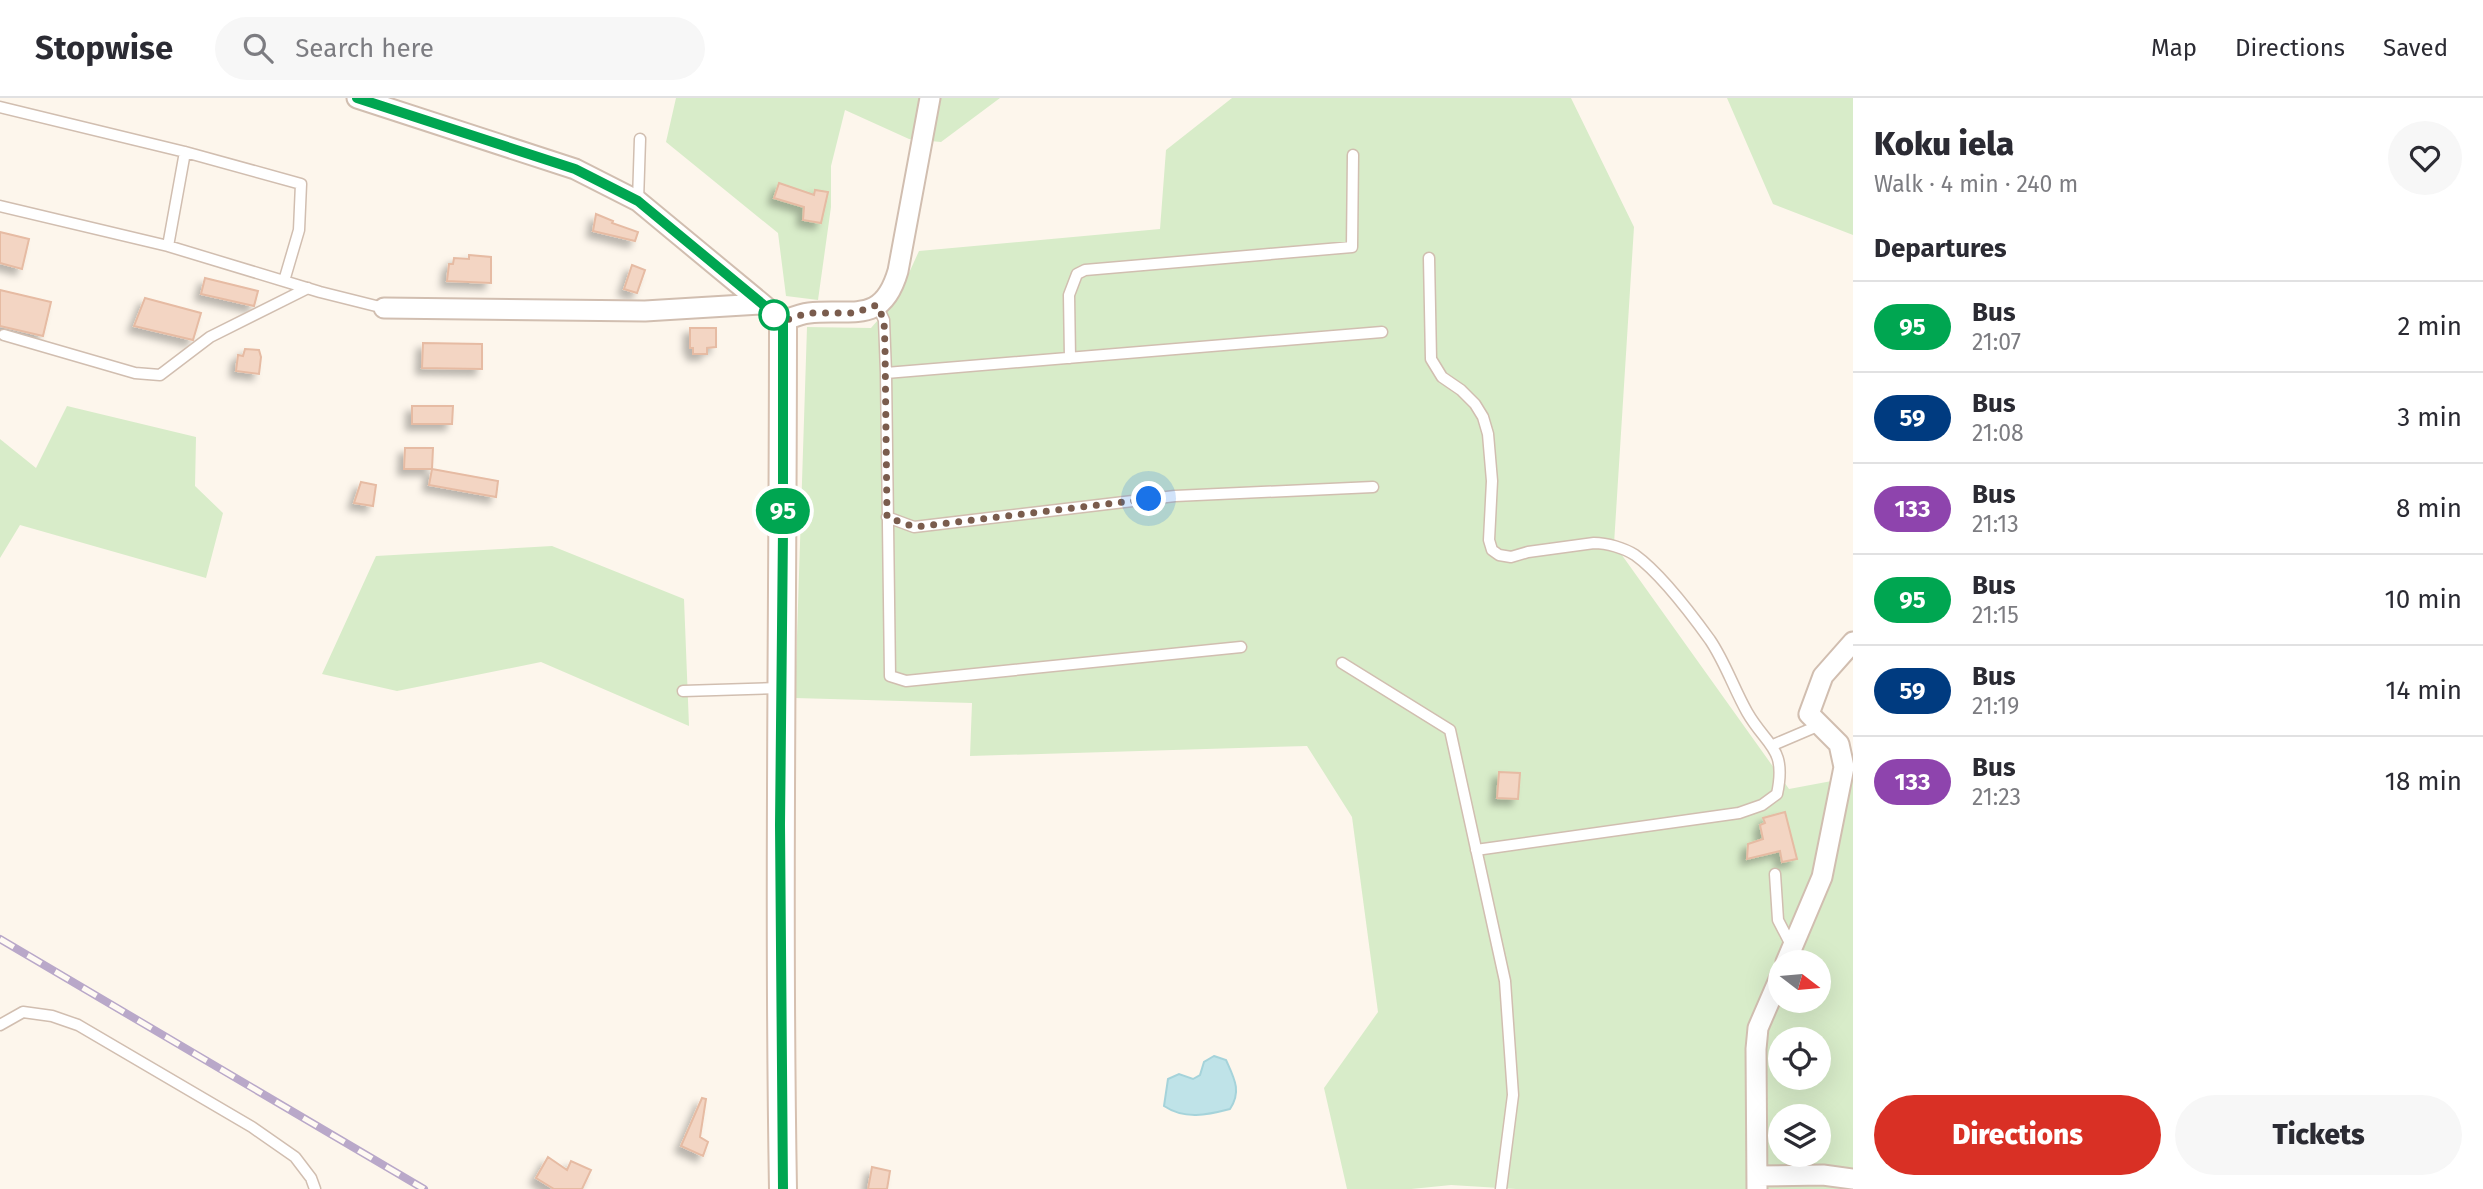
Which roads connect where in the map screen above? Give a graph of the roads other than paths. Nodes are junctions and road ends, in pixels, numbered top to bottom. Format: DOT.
graph roads {
  1 [pos="357,98"];
  2 [pos="930,98"];
  3 [pos="0,107"];
  4 [pos="640,139"];
  5 [pos="185,152"];
  6 [pos="1353,155"];
  7 [pos="638,201"];
  8 [pos="0,206"];
  9 [pos="168,246"];
  10 [pos="1429,258"];
  11 [pos="284,281"];
  12 [pos="308,288"];
  13 [pos="760,304"];
  14 [pos="877,305"];
  15 [pos="384,307"];
  16 [pos="783,321"];
  17 [pos="1382,332"];
  18 [pos="4,335"];
  19 [pos="1070,358"];
  20 [pos="886,373"];
  21 [pos="1373,487"];
  22 [pos="887,517"];
  23 [pos="1853,642"];
  24 [pos="1241,647"];
  25 [pos="1342,663"];
  26 [pos="781,688"];
  27 [pos="683,691"];
  28 [pos="1820,724"];
  29 [pos="1773,745"];
  30 [pos="1847,755"];
  31 [pos="1476,850"];
  32 [pos="1775,874"];
  33 [pos="1787,950"];
  34 [pos="1791,950"];
  35 [pos="1768,1004"];
  36 [pos="0,1025"];
  37 [pos="1853,1179"];
  38 [pos="1757,1183"];
  39 [pos="315,1189"];
  40 [pos="783,1189"];
  41 [pos="1501,1189"];
  1 -- 7 [label="street"];
  2 -- 14 [label="street"];
  3 -- 5 [label="lane"];
  4 -- 7 [label="lane"];
  5 -- 9 [label="lane"];
  5 -- 11 [label="lane"];
  6 -- 19 [label="lane"];
  7 -- 13 [label="street"];
  8 -- 9 [label="lane"];
  9 -- 11 [label="lane"];
  10 -- 29 [label="lane"];
  11 -- 12 [label="lane"];
  12 -- 15 [label="lane"];
  12 -- 18 [label="lane"];
  13 -- 15 [label="street"];
  13 -- 16 [label="street"];
  14 -- 16 [label="street"];
  14 -- 20 [label="lane"];
  16 -- 26 [label="street"];
  17 -- 19 [label="lane"];
  19 -- 20 [label="lane"];
  20 -- 22 [label="lane"];
  21 -- 22 [label="lane"];
  22 -- 24 [label="lane"];
  23 -- 28 [label="street"];
  25 -- 31 [label="lane"];
  26 -- 27 [label="lane"];
  26 -- 40 [label="street"];
  28 -- 29 [label="lane"];
  28 -- 30 [label="street"];
  29 -- 31 [label="lane"];
  30 -- 34 [label="street"];
  31 -- 41 [label="lane"];
  32 -- 33 [label="lane"];
  35 -- 38 [label="street"];
  36 -- 39 [label="lane"];
  37 -- 38 [label="street"];
}
